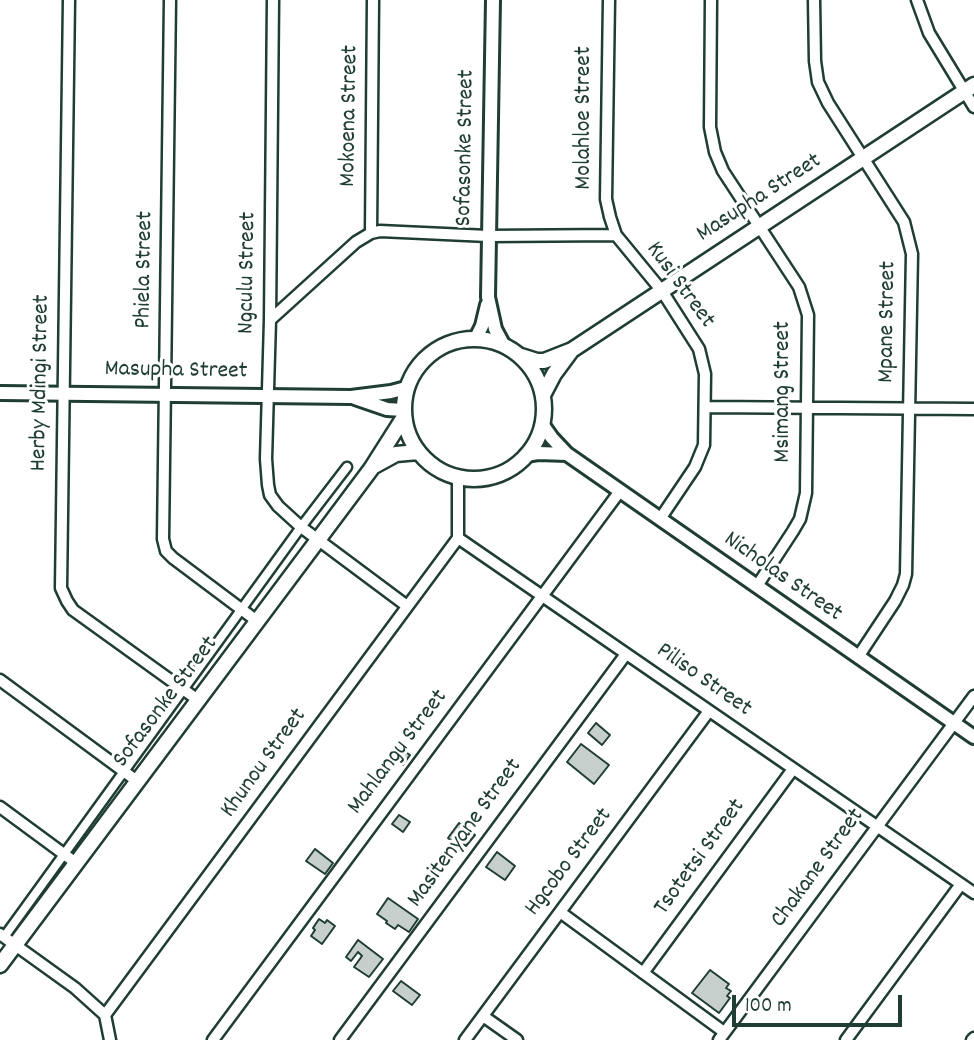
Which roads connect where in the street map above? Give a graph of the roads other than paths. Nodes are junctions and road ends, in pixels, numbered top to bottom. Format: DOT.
graph roads {
  1 [pos="69,0"];
  2 [pos="170,0"];
  3 [pos="273,0"];
  4 [pos="373,0"];
  5 [pos="492,0"];
  6 [pos="608,0"];
  7 [pos="711,0"];
  8 [pos="814,0"];
  9 [pos="917,0"];
  10 [pos="969,88"];
  11 [pos="974,107"];
  12 [pos="864,158"];
  13 [pos="758,227"];
  14 [pos="371,233"];
  15 [pos="616,234"];
  16 [pos="488,236"];
  17 [pos="662,291"];
  18 [pos="488,298"];
  19 [pos="270,320"];
  20 [pos="475,338"];
  21 [pos="503,344"];
  22 [pos="572,350"];
  23 [pos="521,356"];
  24 [pos="407,388"];
  25 [pos="0,393"];
  26 [pos="63,394"];
  27 [pos="166,395"];
  28 [pos="542,395"];
  29 [pos="267,396"];
  30 [pos="351,397"];
  31 [pos="706,407"];
  32 [pos="808,407"];
  33 [pos="909,408"];
  34 [pos="974,409"];
  35 [pos="404,414"];
  36 [pos="542,424"];
  37 [pos="418,452"];
  38 [pos="567,454"];
  39 [pos="526,455"];
  40 [pos="347,467"];
  41 [pos="371,468"];
  42 [pos="458,477"];
  43 [pos="620,491"];
  44 [pos="660,519"];
  45 [pos="301,527"];
  46 [pos="458,538"];
  47 [pos="317,540"];
  48 [pos="757,586"];
  49 [pos="542,596"];
  50 [pos="407,606"];
  51 [pos="242,609"];
  52 [pos="257,621"];
  53 [pos="626,654"];
  54 [pos="858,657"];
  55 [pos="0,680"];
  56 [pos="184,690"];
  57 [pos="974,696"];
  58 [pos="198,700"];
  59 [pos="709,711"];
  60 [pos="953,723"];
  61 [pos="974,737"];
  62 [pos="793,769"];
  63 [pos="124,771"];
  64 [pos="137,781"];
  65 [pos="0,807"];
  66 [pos="877,826"];
  67 [pos="71,858"];
  68 [pos="961,884"];
  69 [pos="974,893"];
  70 [pos="560,912"];
  71 [pos="7,938"];
  72 [pos="0,965"];
  73 [pos="643,973"];
  74 [pos="105,1015"];
  75 [pos="484,1016"];
  76 [pos="722,1036"];
  77 [pos="110,1040"];
  78 [pos="213,1040"];
  79 [pos="340,1040"];
  80 [pos="465,1040"];
  81 [pos="517,1040"];
  82 [pos="845,1040"];
  1 -- 26 [label="street, Herby Mdingi Street"];
  2 -- 27 [label="street, Phiela Street"];
  3 -- 19 [label="street, Ngculu Street"];
  4 -- 14 [label="street, Mokoena Street"];
  5 -- 16 [label="street, Sofasonke Street"];
  6 -- 15 [label="street, Molahloe Street"];
  7 -- 13 [label="street, Msimang Street"];
  8 -- 12 [label="street, Mpane Street"];
  9 -- 10 [label="street"];
  10 -- 11 [label="street"];
  10 -- 12 [label="main road, Masupha Street"];
  12 -- 13 [label="main road, Masupha Street"];
  12 -- 33 [label="street, Mpane Street"];
  13 -- 17 [label="main road, Masupha Street"];
  13 -- 32 [label="street, Msimang Street"];
  14 -- 16 [label="street"];
  14 -- 19 [label="street"];
  15 -- 16 [label="street"];
  15 -- 17 [label="street, Kusi Street"];
  16 -- 18 [label="street, Sofasonke Street"];
  17 -- 22 [label="main road, Masupha Street"];
  17 -- 31 [label="street, Kusi Street"];
  18 -- 20 [label="street, Sofasonke Street"];
  18 -- 21 [label="street, Sofasonke Street"];
  19 -- 29 [label="street, Ngculu Street"];
  20 -- 21 [label="main road, Sofasonke Street"];
  20 -- 24 [label="main road, Sofasonke Street"];
  21 -- 23 [label="main road, Sofasonke Street"];
  22 -- 23 [label="main road, Masupha Street"];
  22 -- 28 [label="main road, Masupha Street"];
  23 -- 28 [label="main road, Sofasonke Street"];
  24 -- 30 [label="street, Masupha Street"];
  24 -- 35 [label="main road, Sofasonke Street"];
  25 -- 26 [label="street, Masupha Street"];
  26 -- 27 [label="street, Masupha Street"];
  26 -- 56 [label="street, Herby Mdingi Street"];
  27 -- 29 [label="street, Masupha Street"];
  27 -- 51 [label="street, Phiela Street"];
  28 -- 36 [label="main road, Sofasonke Street"];
  29 -- 30 [label="street, Masupha Street"];
  29 -- 45 [label="street, Ngculu Street"];
  30 -- 35 [label="street, Masupha Street"];
  31 -- 32 [label="street"];
  31 -- 44 [label="street, Kusi Street"];
  32 -- 33 [label="street"];
  32 -- 48 [label="street, Msimang Street"];
  33 -- 34 [label="street"];
  33 -- 54 [label="street, Mpane Street"];
  35 -- 37 [label="main road, Sofasonke Street"];
  35 -- 41 [label="main road, Sofasonke Street"];
  36 -- 38 [label="street, Nicholas Street"];
  36 -- 39 [label="main road, Sofasonke Street"];
  37 -- 41 [label="main road, Sofasonke Street"];
  37 -- 42 [label="main road, Sofasonke Street"];
  38 -- 39 [label="street"];
  38 -- 43 [label="street, Nicholas Street"];
  39 -- 42 [label="main road, Sofasonke Street"];
  40 -- 45 [label="street"];
  41 -- 47 [label="main road, Sofasonke Street"];
  42 -- 46 [label="street"];
  43 -- 44 [label="street, Nicholas Street"];
  43 -- 49 [label="street, Mahlangu Street"];
  44 -- 48 [label="street, Nicholas Street"];
  45 -- 47 [label="street, Ngculu Street"];
  45 -- 51 [label="street"];
  46 -- 49 [label="street, Piliso Street"];
  46 -- 50 [label="street, Khunou Street"];
  47 -- 50 [label="street, Ngculu Street"];
  47 -- 52 [label="main road, Sofasonke Street"];
  48 -- 54 [label="street, Nicholas Street"];
  49 -- 53 [label="street, Piliso Street"];
  49 -- 78 [label="street, Mahlangu Street"];
  50 -- 74 [label="street, Khunou Street"];
  51 -- 52 [label="street, Phiela Street"];
  51 -- 56 [label="street"];
  52 -- 58 [label="main road, Sofasonke Street"];
  53 -- 59 [label="street, Piliso Street"];
  53 -- 79 [label="street, Masitenyane Street"];
  54 -- 60 [label="street, Nicholas Street"];
  55 -- 63 [label="street"];
  56 -- 58 [label="street, Herby Mdingi Street"];
  56 -- 63 [label="street"];
  57 -- 60 [label="street, Chakane Street"];
  58 -- 64 [label="main road, Sofasonke Street"];
  59 -- 62 [label="street, Piliso Street"];
  59 -- 70 [label="street, Hgcobo Street"];
  60 -- 61 [label="street, Nicholas Street"];
  60 -- 66 [label="street, Chakane Street"];
  62 -- 66 [label="street, Piliso Street"];
  62 -- 73 [label="street, Tsotetsi Street"];
  63 -- 64 [label="street"];
  63 -- 67 [label="street"];
  64 -- 67 [label="main road, Sofasonke Street"];
  65 -- 67 [label="street"];
  66 -- 68 [label="street, Piliso Street"];
  66 -- 76 [label="street, Chakane Street"];
  67 -- 71 [label="main road, Sofasonke Street"];
  68 -- 69 [label="street, Piliso Street"];
  68 -- 82 [label="street"];
  70 -- 73 [label="street"];
  70 -- 75 [label="street, Hgcobo Street"];
  71 -- 72 [label="main road, Sofasonke Street"];
  71 -- 74 [label="street"];
  73 -- 76 [label="street"];
  74 -- 77 [label="street"];
  75 -- 80 [label="street, Hgcobo Street"];
  75 -- 81 [label="street"];
}
